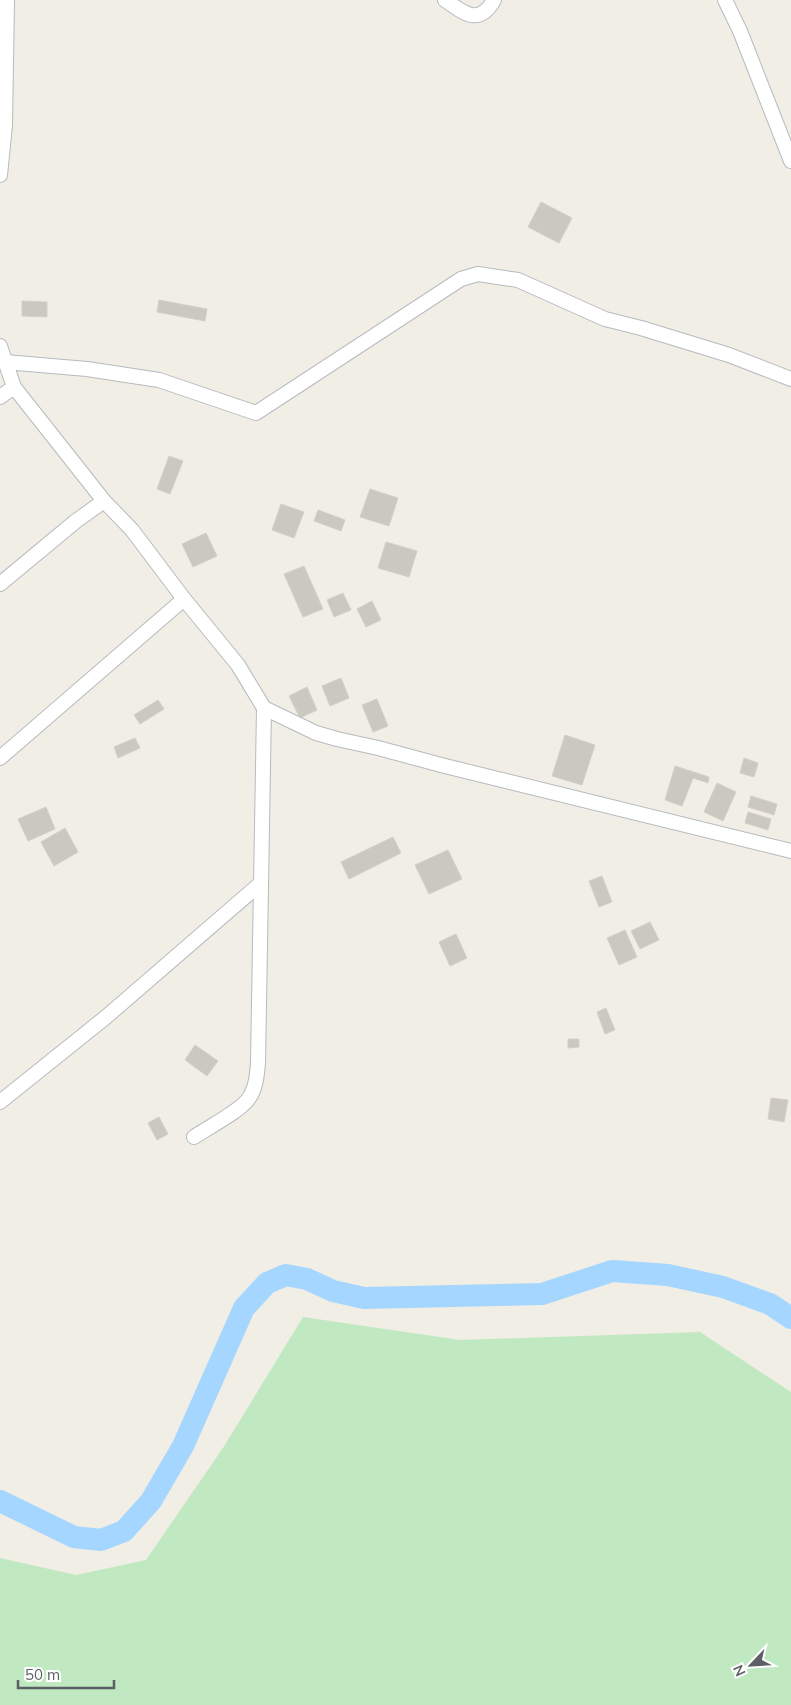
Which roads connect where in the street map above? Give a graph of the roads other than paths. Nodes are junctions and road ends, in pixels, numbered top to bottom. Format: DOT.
graph roads {
  1 [pos="6,0"];
  2 [pos="445,0"];
  3 [pos="494,0"];
  4 [pos="725,0"];
  5 [pos="2,82"];
  6 [pos="791,161"];
  7 [pos="0,176"];
  8 [pos="0,346"];
  9 [pos="5,362"];
  10 [pos="791,379"];
  11 [pos="14,387"];
  12 [pos="0,397"];
  13 [pos="104,501"];
  14 [pos="0,584"];
  15 [pos="184,599"];
  16 [pos="264,708"];
  17 [pos="0,758"];
  18 [pos="791,851"];
  19 [pos="261,883"];
  20 [pos="0,1102"];
  21 [pos="194,1137"];
  1 -- 5 [label="street"];
  2 -- 3 [label="street"];
  4 -- 6 [label="street"];
  5 -- 7 [label="street"];
  8 -- 9 [label="street"];
  9 -- 10 [label="street"];
  9 -- 11 [label="street"];
  11 -- 12 [label="street"];
  11 -- 13 [label="street"];
  13 -- 14 [label="street"];
  13 -- 15 [label="street"];
  15 -- 16 [label="street"];
  15 -- 17 [label="street"];
  16 -- 18 [label="street"];
  16 -- 19 [label="street"];
  19 -- 20 [label="street"];
  19 -- 21 [label="street"];
}
